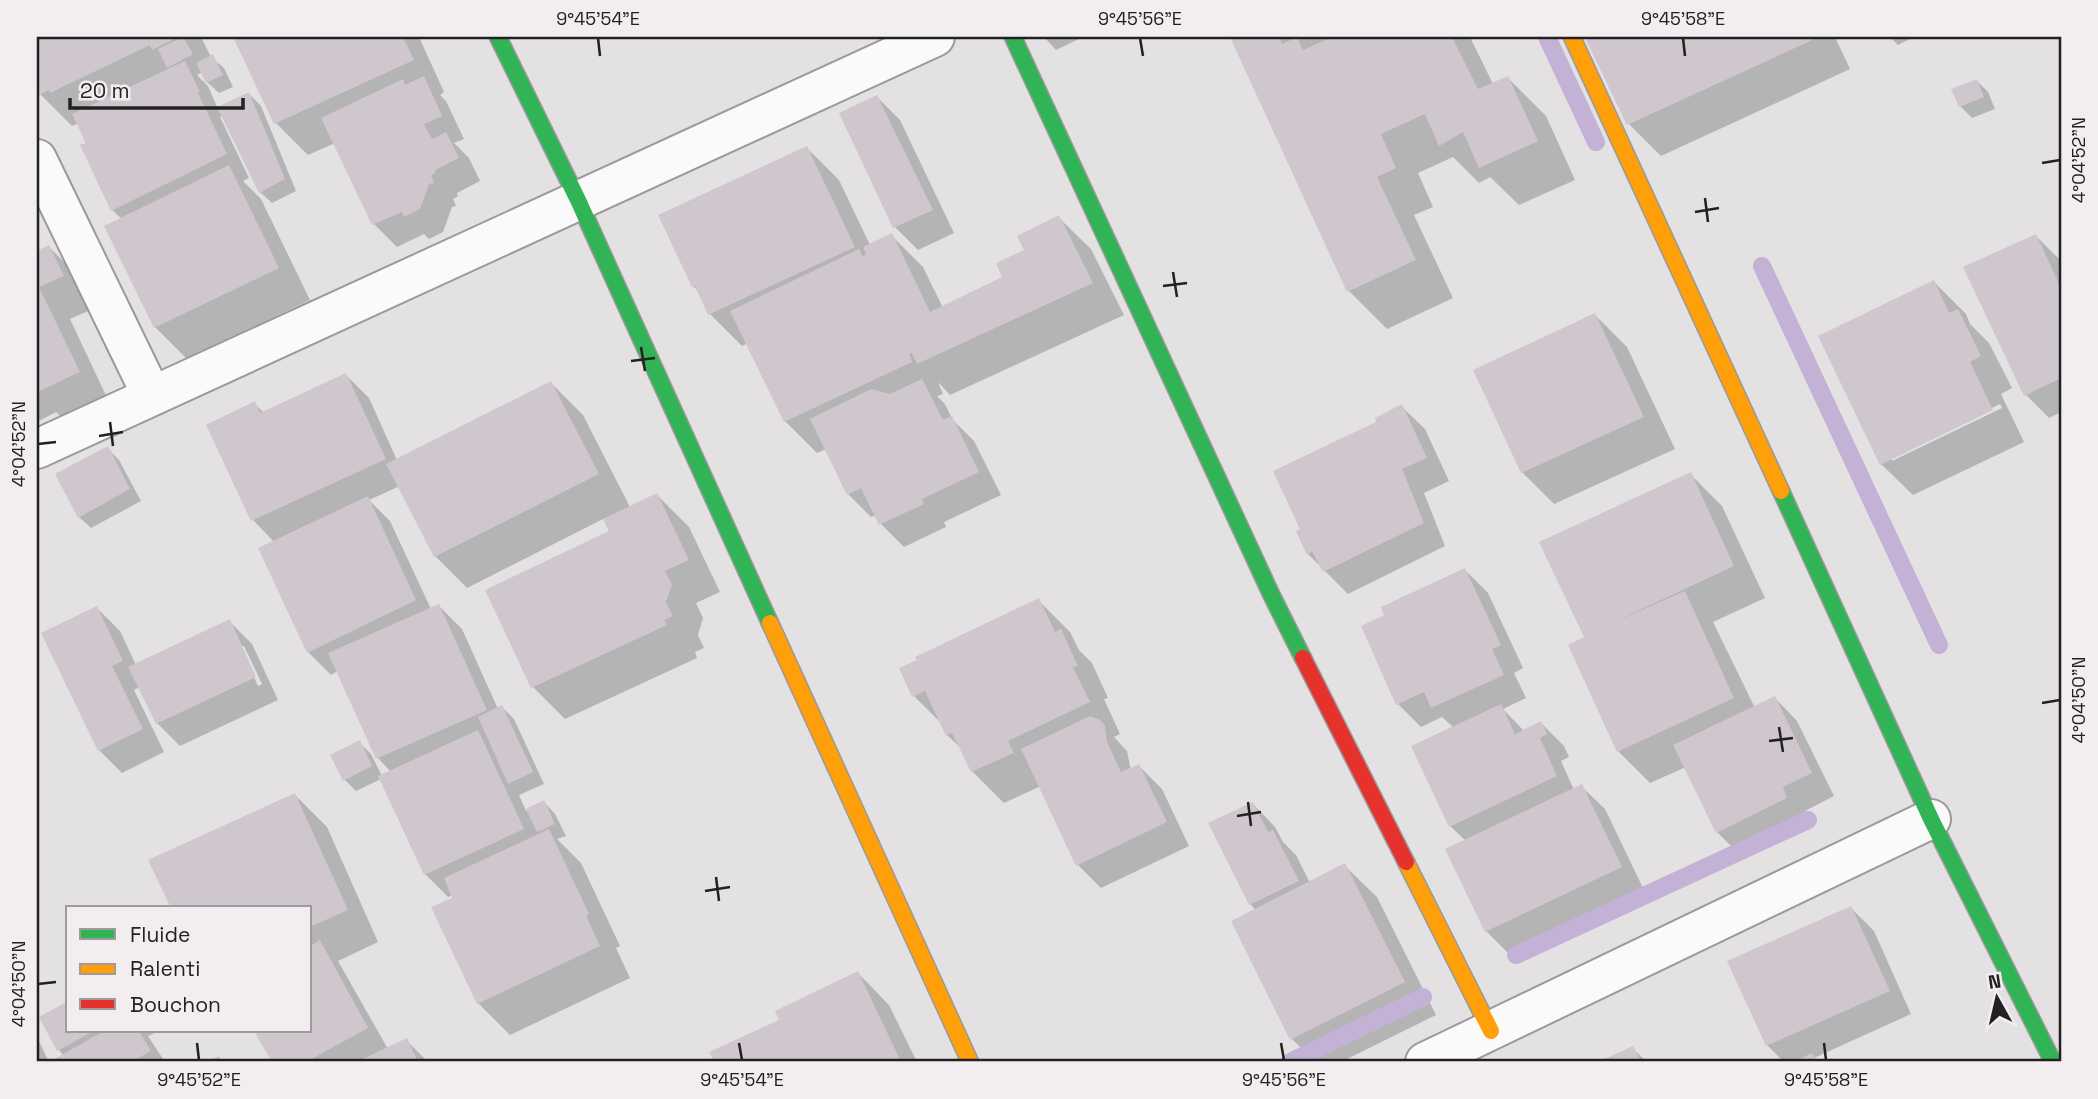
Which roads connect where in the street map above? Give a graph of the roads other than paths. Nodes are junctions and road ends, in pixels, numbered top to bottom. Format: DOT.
graph roads {
  1 [pos="498,37"];
  2 [pos="935,37"];
  3 [pos="1013,37"];
  4 [pos="1572,37"];
  5 [pos="37,159"];
  6 [pos="578,200"];
  7 [pos="152,396"];
  8 [pos="37,449"];
  9 [pos="1931,819"];
  10 [pos="1491,1031"];
  11 [pos="970,1062"];
  12 [pos="1425,1062"];
  13 [pos="2053,1062"];
  1 -- 6 [label="street"];
  2 -- 6 [label="street"];
  3 -- 10 [label="street"];
  4 -- 9 [label="street"];
  5 -- 7 [label="street"];
  6 -- 7 [label="street"];
  6 -- 11 [label="street"];
  7 -- 8 [label="street"];
  9 -- 10 [label="street"];
  9 -- 13 [label="street"];
  10 -- 12 [label="street"];
}
